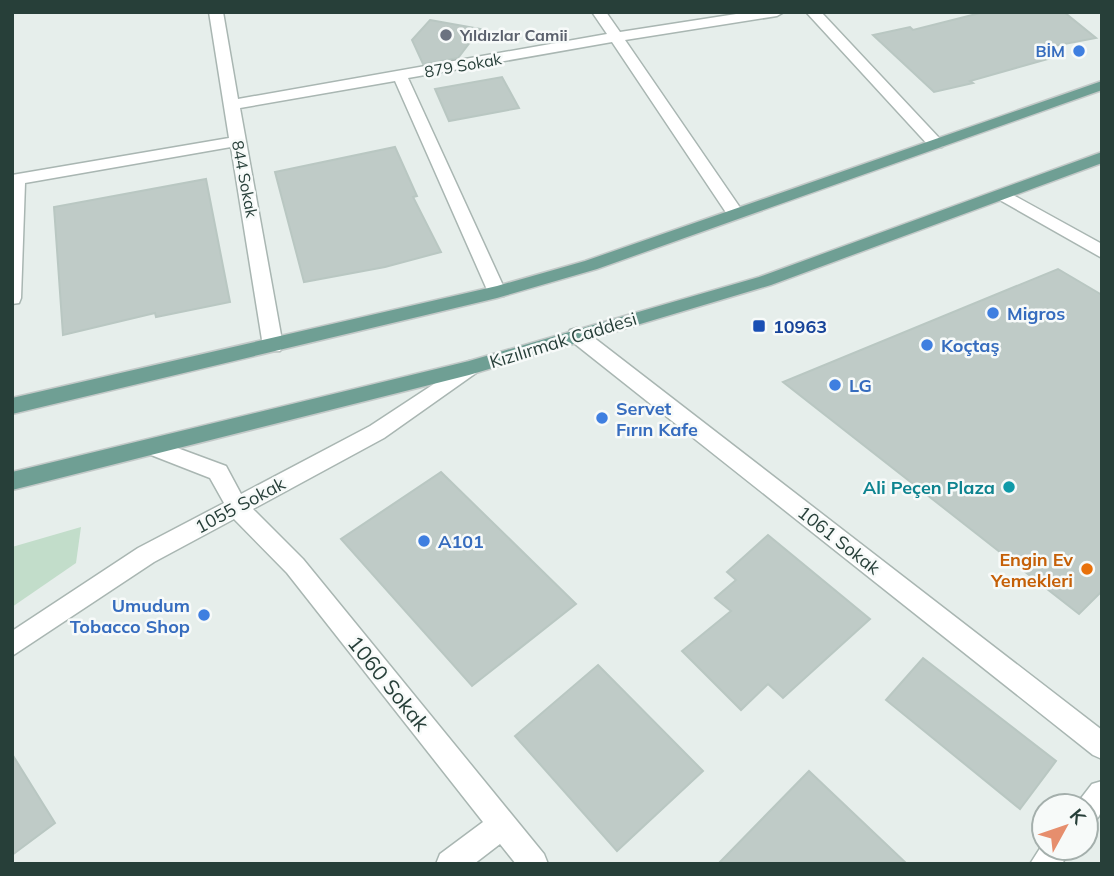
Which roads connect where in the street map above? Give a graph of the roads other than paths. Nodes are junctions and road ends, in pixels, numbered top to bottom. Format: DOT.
graph roads {
  1 [pos="216,12"];
  2 [pos="599,12"];
  3 [pos="778,12"];
  4 [pos="813,12"];
  5 [pos="616,37"];
  6 [pos="400,76"];
  7 [pos="1102,85"];
  8 [pos="231,105"];
  9 [pos="237,141"];
  10 [pos="936,144"];
  11 [pos="1102,157"];
  12 [pos="15,179"];
  13 [pos="1004,195"];
  14 [pos="735,213"];
  15 [pos="1102,253"];
  16 [pos="496,292"];
  17 [pos="12,298"];
  18 [pos="577,335"];
  19 [pos="274,346"];
  20 [pos="469,368"];
  21 [pos="12,406"];
  22 [pos="153,447"];
  23 [pos="12,481"];
  24 [pos="237,507"];
  25 [pos="12,645"];
  26 [pos="1102,746"];
  27 [pos="503,825"];
  28 [pos="450,864"];
  29 [pos="534,864"];
  1 -- 8 [label="street, 844 Sokak"];
  2 -- 5 [label="street"];
  3 -- 5 [label="street, 879 Sokak"];
  4 -- 10 [label="street"];
  5 -- 6 [label="street, 879 Sokak"];
  5 -- 14 [label="street"];
  6 -- 8 [label="street, 879 Sokak"];
  6 -- 16 [label="street"];
  7 -- 10 [label="main road"];
  8 -- 9 [label="street, 844 Sokak"];
  9 -- 12 [label="street"];
  9 -- 19 [label="street, 844 Sokak"];
  10 -- 14 [label="main road"];
  11 -- 13 [label="main road, Kızılırmak Caddesi"];
  12 -- 17 [label="street"];
  13 -- 15 [label="street"];
  13 -- 18 [label="main road, Kızılırmak Caddesi"];
  14 -- 16 [label="main road"];
  16 -- 19 [label="main road"];
  18 -- 20 [label="main road, Kızılırmak Caddesi"];
  18 -- 26 [label="street, 1061 Sokak"];
  19 -- 21 [label="main road"];
  20 -- 22 [label="main road, Kızılırmak Caddesi"];
  20 -- 24 [label="street, 1055 Sokak"];
  22 -- 23 [label="main road, Kızılırmak Caddesi"];
  22 -- 24 [label="street, 1060 Sokak"];
  24 -- 25 [label="street, 1055 Sokak"];
  24 -- 27 [label="street, 1060 Sokak"];
  27 -- 28 [label="street"];
  27 -- 29 [label="street, 1060 Sokak"];
}
